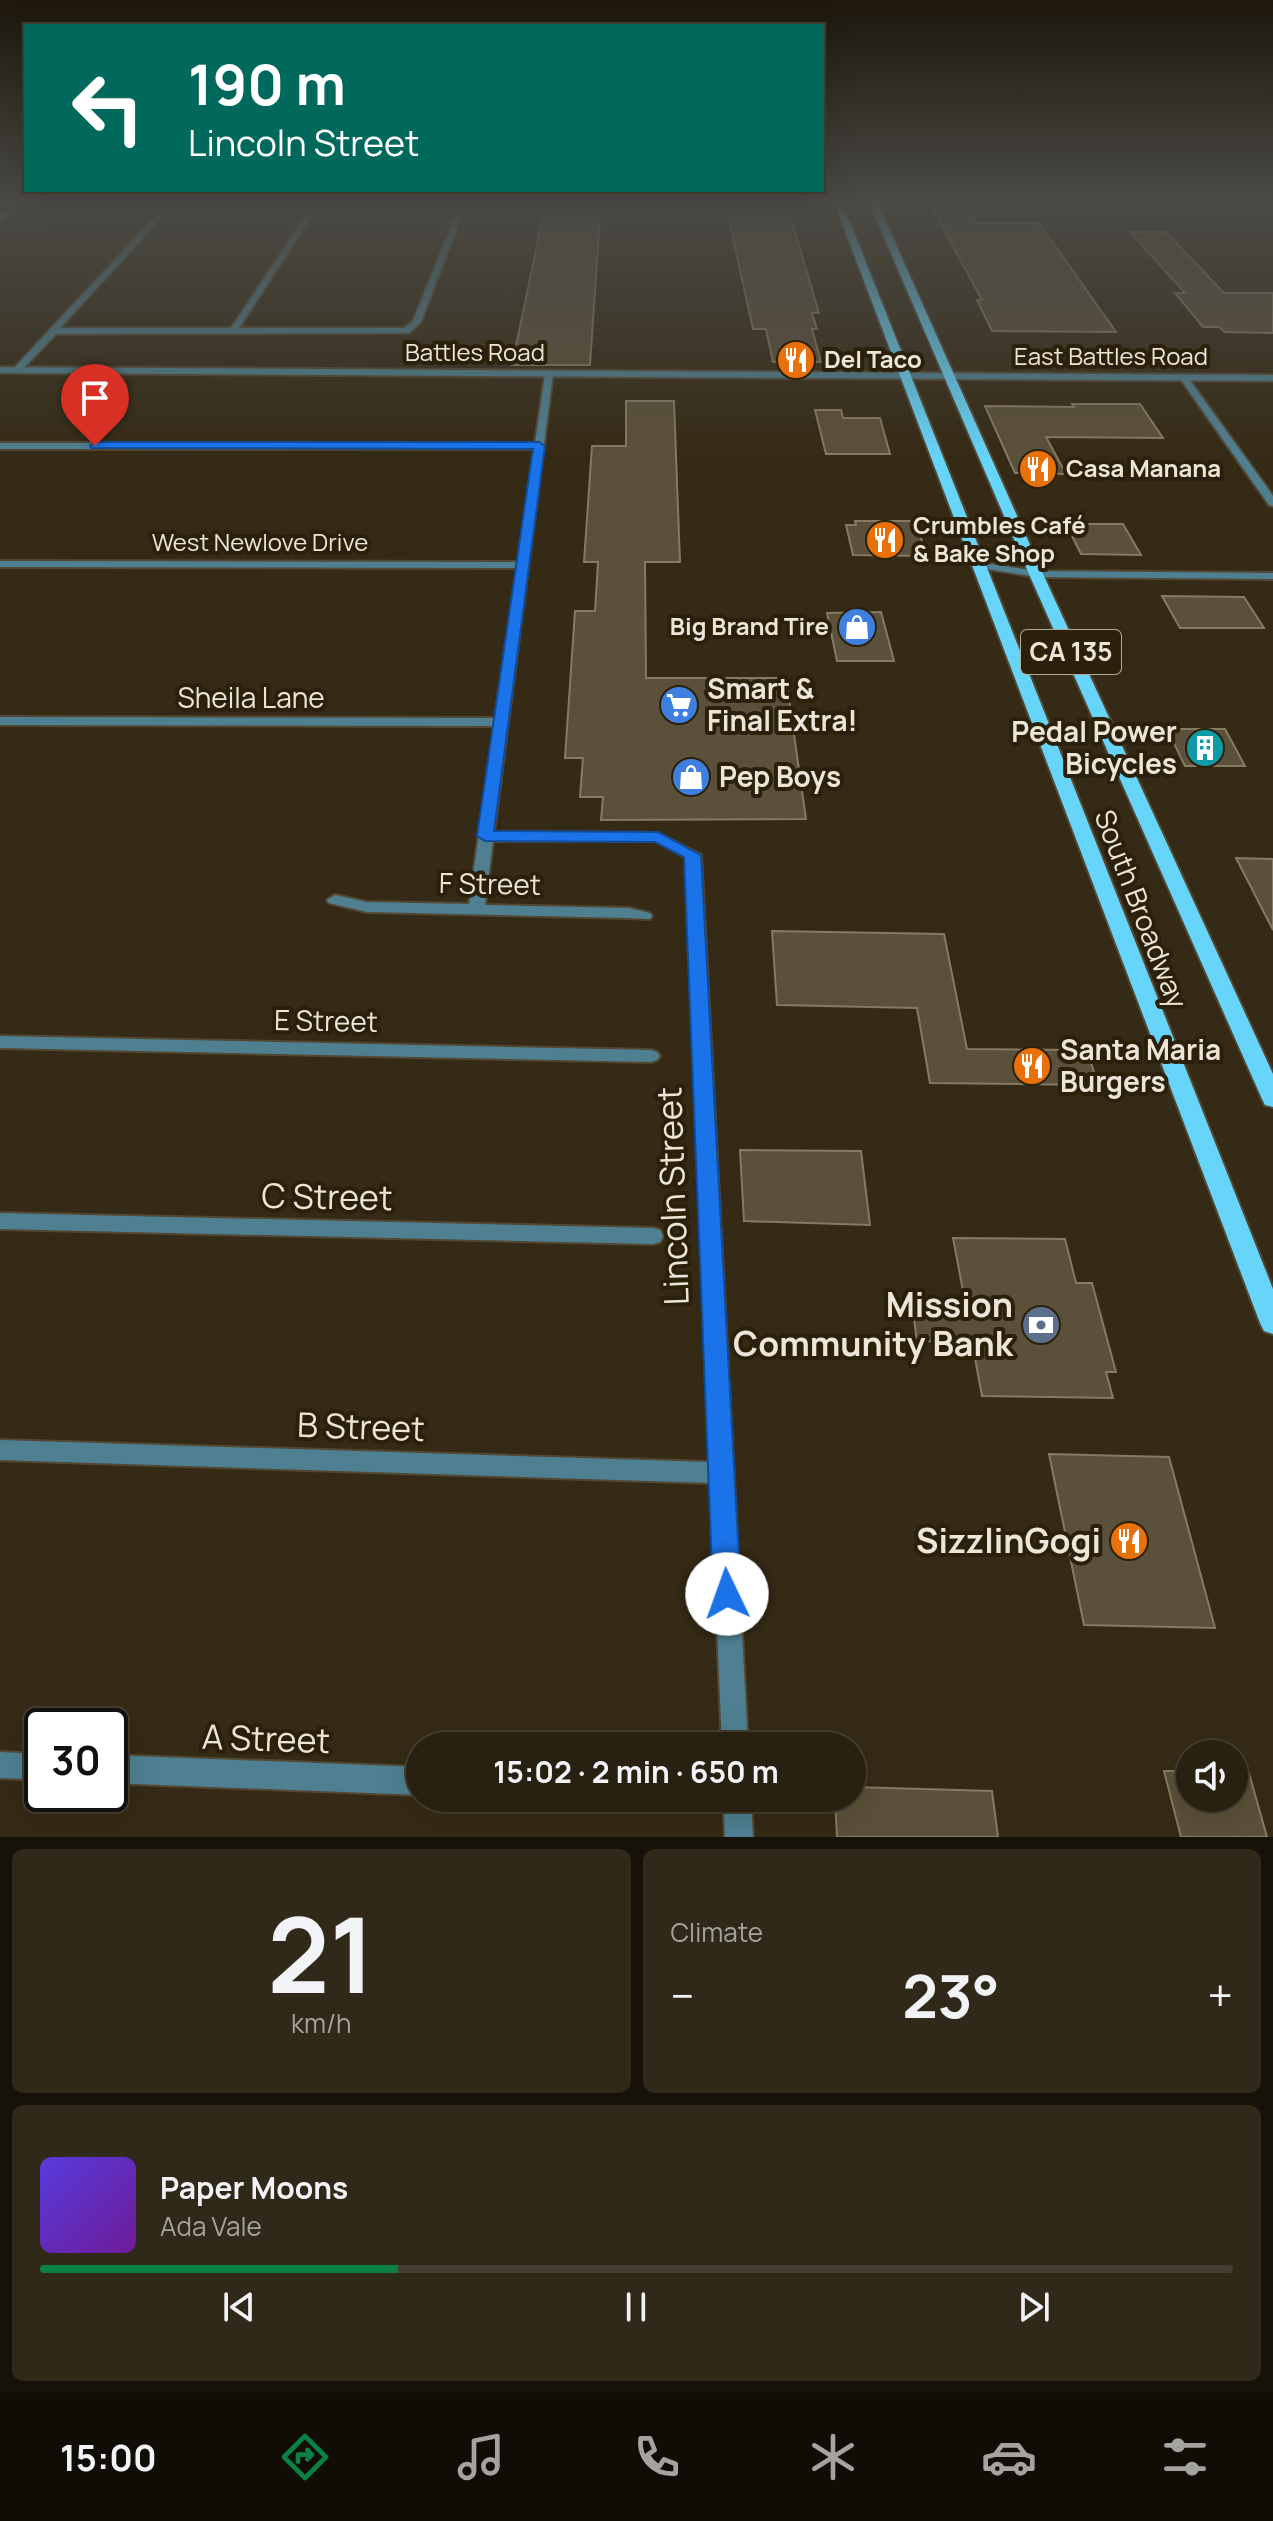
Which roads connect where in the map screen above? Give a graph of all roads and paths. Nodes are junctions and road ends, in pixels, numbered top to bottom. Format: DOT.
graph roads {
  1 [pos="95,288"];
  2 [pos="262,288"];
  3 [pos="430,288"];
  4 [pos="871,288"];
  5 [pos="910,288"];
  6 [pos="55,331"];
  7 [pos="233,332"];
  8 [pos="0,370"];
  9 [pos="17,370"];
  10 [pos="549,374"];
  11 [pos="905,376"];
  12 [pos="949,376"];
  13 [pos="1183,377"];
  14 [pos="1273,378"];
  15 [pos="0,446"];
  16 [pos="539,446"];
  17 [pos="1273,503"];
  18 [pos="0,564"];
  19 [pos="521,565"];
  20 [pos="979,565"];
  21 [pos="1036,574"];
  22 [pos="1273,576"];
  23 [pos="986,584"];
  24 [pos="0,721"];
  25 [pos="502,722"];
  26 [pos="485,836"];
  27 [pos="335,900"];
  28 [pos="476,910"];
  29 [pos="644,916"];
  30 [pos="0,1042"];
  31 [pos="651,1056"];
  32 [pos="1273,1099"];
  33 [pos="0,1221"];
  34 [pos="653,1236"];
  35 [pos="1273,1323"];
  36 [pos="0,1450"];
  37 [pos="721,1473"];
  38 [pos="734,1732"];
  39 [pos="0,1765"];
  40 [pos="24,1766"];
  41 [pos="128,1770"];
  42 [pos="406,1780"];
  43 [pos="738,1812"];
  44 [pos="739,1837"];
  1 -- 6 [label="street"];
  2 -- 7 [label="street"];
  3 -- 7 [label="street"];
  4 -- 11 [label="main road, South Broadway / CA 135"];
  5 -- 12 [label="main road, South Broadway / CA 135"];
  6 -- 7 [label="street"];
  6 -- 9 [label="street"];
  8 -- 9 [label="street, Battles Road"];
  9 -- 10 [label="street, Battles Road"];
  10 -- 11 [label="street, Battles Road"];
  10 -- 16 [label="street"];
  11 -- 12 [label="street, Battles Road"];
  11 -- 20 [label="main road, South Broadway / CA 135"];
  12 -- 13 [label="street, East Battles Road"];
  12 -- 21 [label="main road, South Broadway / CA 135"];
  13 -- 14 [label="street, East Battles Road"];
  13 -- 17 [label="street"];
  15 -- 16 [label="street"];
  16 -- 19 [label="street"];
  18 -- 19 [label="street, West Newlove Drive"];
  19 -- 25 [label="street"];
  20 -- 21 [label="street"];
  20 -- 23 [label="main road, South Broadway / CA 135"];
  21 -- 22 [label="street"];
  21 -- 23 [label="street"];
  21 -- 32 [label="main road, South Broadway / CA 135"];
  23 -- 35 [label="main road, South Broadway / CA 135"];
  24 -- 25 [label="street, Sheila Lane"];
  25 -- 26 [label="street"];
  26 -- 28 [label="street"];
  26 -- 37 [label="street, Lincoln Street"];
  27 -- 28 [label="street, F Street"];
  28 -- 29 [label="street, F Street"];
  30 -- 31 [label="street, E Street"];
  33 -- 34 [label="street, C Street"];
  36 -- 37 [label="street, B Street"];
  37 -- 38 [label="street, Lincoln Street"];
  39 -- 40 [label="street"];
  41 -- 42 [label="street, A Street"];
  43 -- 44 [label="street"];
}
